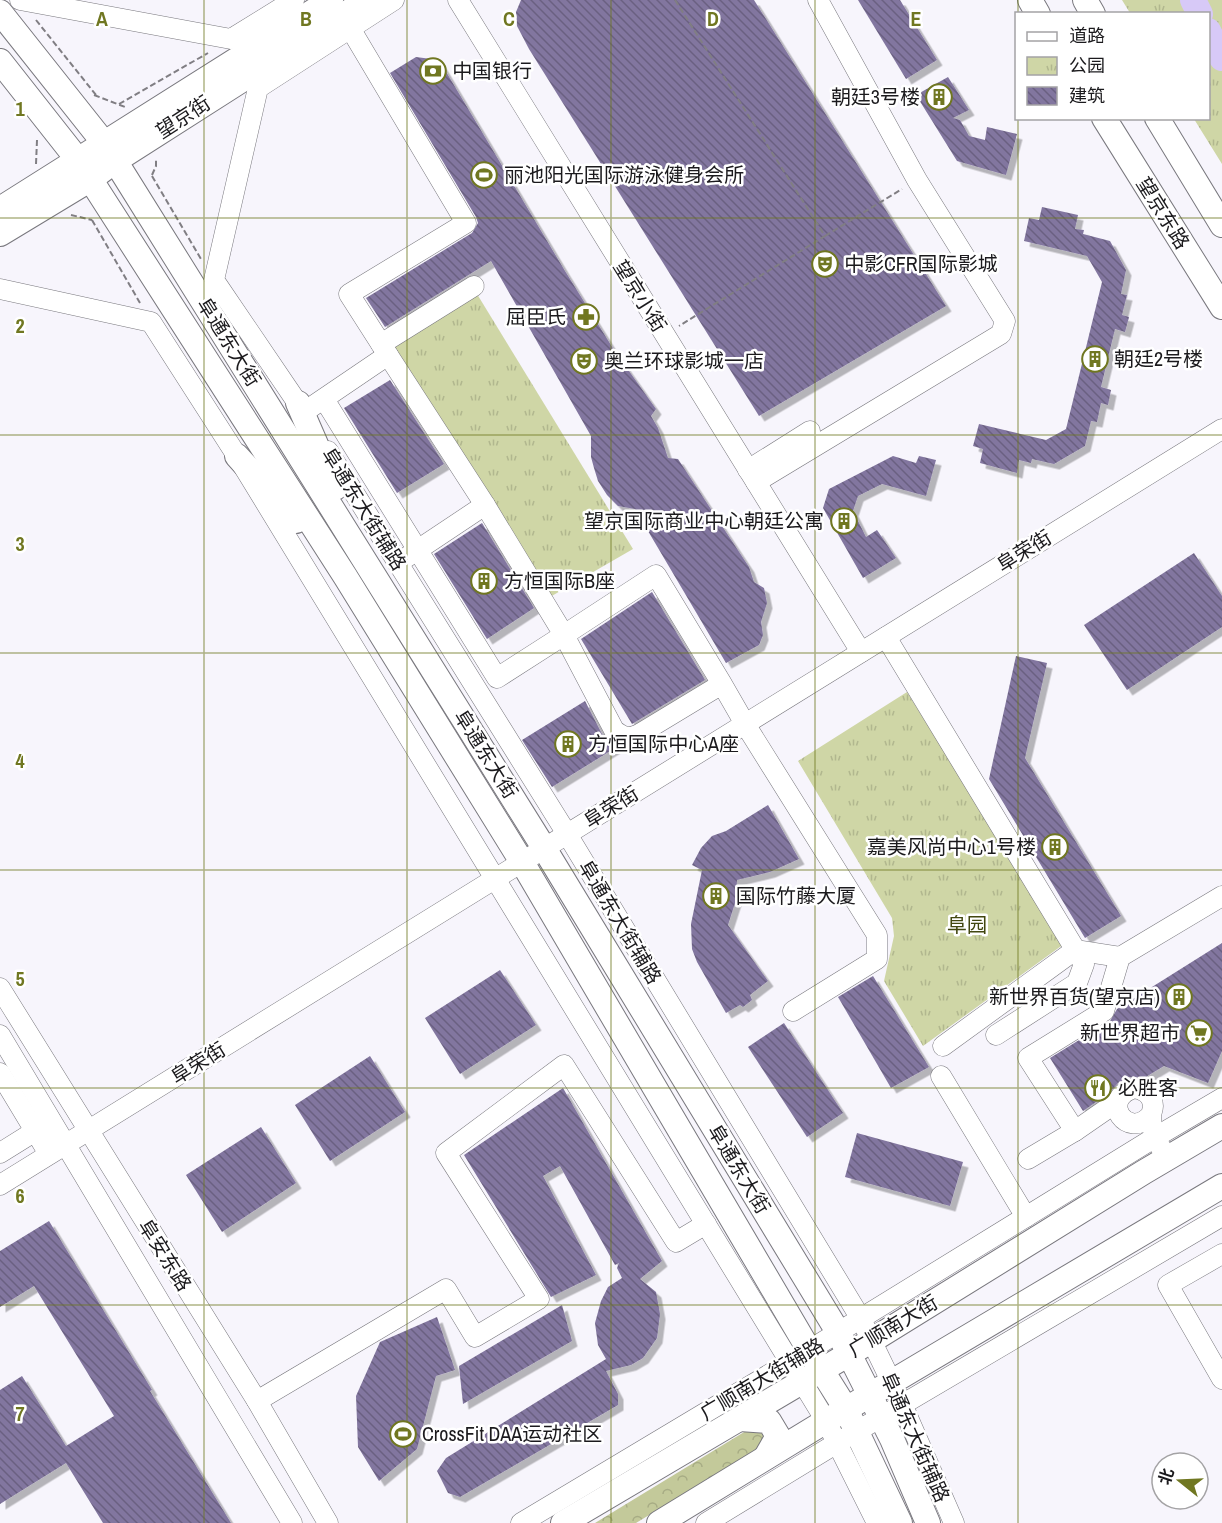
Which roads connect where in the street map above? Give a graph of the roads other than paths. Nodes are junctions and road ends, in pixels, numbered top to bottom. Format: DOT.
graph roads {
  1 [pos="20,0"];
  2 [pos="294,0"];
  3 [pos="331,0"];
  4 [pos="367,0"];
  5 [pos="394,0"];
  6 [pos="458,0"];
  7 [pos="818,0"];
  8 [pos="0,12"];
  9 [pos="350,28"];
  10 [pos="0,61"];
  11 [pos="1105,120"];
  12 [pos="1158,120"];
  13 [pos="110,152"];
  14 [pos="84,169"];
  15 [pos="0,208"];
  16 [pos="1222,225"];
  17 [pos="0,234"];
  18 [pos="474,286"];
  19 [pos="0,289"];
  20 [pos="1222,307"];
  21 [pos="385,350"];
  22 [pos="324,399"];
  23 [pos="301,408"];
  24 [pos="1222,429"];
  25 [pos="810,431"];
  26 [pos="237,456"];
  27 [pos="748,470"];
  28 [pos="485,505"];
  29 [pos="417,550"];
  30 [pos="398,563"];
  31 [pos="371,568"];
  32 [pos="345,576"];
  33 [pos="564,635"];
  34 [pos="886,637"];
  35 [pos="861,652"];
  36 [pos="723,684"];
  37 [pos="744,724"];
  38 [pos="567,834"];
  39 [pos="544,848"];
  40 [pos="522,862"];
  41 [pos="495,879"];
  42 [pos="1222,896"];
  43 [pos="1075,950"];
  44 [pos="1120,957"];
  45 [pos="0,988"];
  46 [pos="793,1011"];
  47 [pos="0,1035"];
  48 [pos="996,1035"];
  49 [pos="944,1046"];
  50 [pos="0,1073"];
  51 [pos="942,1076"];
  52 [pos="1222,1098"];
  53 [pos="1117,1102"];
  54 [pos="1143,1120"];
  55 [pos="44,1126"];
  56 [pos="1222,1126"];
  57 [pos="88,1131"];
  58 [pos="1075,1131"];
  59 [pos="66,1143"];
  60 [pos="1161,1147"];
  61 [pos="0,1153"];
  62 [pos="49,1154"];
  63 [pos="1028,1159"];
  64 [pos="0,1185"];
  65 [pos="1222,1186"];
  66 [pos="1026,1216"];
  67 [pos="1222,1216"];
  68 [pos="706,1224"];
  69 [pos="1222,1254"];
  70 [pos="866,1330"];
  71 [pos="843,1342"];
  72 [pos="805,1365"];
  73 [pos="1222,1379"];
  74 [pos="892,1382"];
  75 [pos="870,1395"];
  76 [pos="257,1401"];
  77 [pos="902,1404"];
  78 [pos="836,1415"];
  79 [pos="881,1417"];
  80 [pos="740,1419"];
  81 [pos="847,1437"];
  82 [pos="766,1457"];
  83 [pos="292,1523"];
  84 [pos="328,1523"];
  85 [pos="521,1523"];
  86 [pos="563,1523"];
  87 [pos="659,1523"];
  88 [pos="706,1523"];
  89 [pos="878,1523"];
  90 [pos="900,1523"];
  91 [pos="928,1523"];
  92 [pos="954,1523"];
  1 -- 2 [label="street"];
  3 -- 13 [label="main road"];
  4 -- 13 [label="main road, 望京街"];
  5 -- 9 [label="street"];
  6 -- 27 [label="street, 望京小街"];
  7 -- 27 [label="street"];
  8 -- 13 [label="main road, 阜通东大街"];
  9 -- 21 [label="street"];
  9 -- 23 [label="street, 阜通东大街辅路"];
  10 -- 14 [label="main road, 阜通东大街"];
  11 -- 20 [label="main road, 望京东路"];
  12 -- 16 [label="main road"];
  13 -- 14 [label="main road"];
  13 -- 31 [label="main road, 阜通东大街"];
  14 -- 15 [label="main road"];
  14 -- 17 [label="main road"];
  14 -- 32 [label="main road, 阜通东大街"];
  18 -- 21 [label="street"];
  19 -- 26 [label="street"];
  21 -- 22 [label="street"];
  21 -- 28 [label="street"];
  22 -- 23 [label="street"];
  22 -- 29 [label="street"];
  23 -- 30 [label="street, 阜通东大街辅路"];
  23 -- 31 [label="main road"];
  24 -- 34 [label="street, 阜荣街"];
  25 -- 27 [label="street"];
  26 -- 32 [label="main road"];
  26 -- 41 [label="street"];
  27 -- 35 [label="street, 望京小街"];
  28 -- 29 [label="street"];
  28 -- 33 [label="street"];
  29 -- 30 [label="street"];
  29 -- 33 [label="street"];
  30 -- 31 [label="street"];
  30 -- 38 [label="street, 阜通东大街辅路"];
  31 -- 39 [label="main road, 阜通东大街"];
  32 -- 40 [label="main road, 阜通东大街"];
  33 -- 36 [label="street"];
  33 -- 36 [label="street"];
  34 -- 35 [label="street, 阜荣街"];
  34 -- 43 [label="street"];
  35 -- 37 [label="street, 阜荣街"];
  36 -- 37 [label="street"];
  37 -- 38 [label="street, 阜荣街"];
  37 -- 46 [label="street"];
  38 -- 39 [label="street, 阜荣街"];
  38 -- 70 [label="street, 阜通东大街辅路"];
  39 -- 40 [label="street, 阜荣街"];
  39 -- 71 [label="main road, 阜通东大街"];
  40 -- 41 [label="street, 阜荣街"];
  40 -- 72 [label="main road, 阜通东大街"];
  41 -- 57 [label="street, 阜荣街"];
  41 -- 68 [label="street"];
  42 -- 44 [label="street"];
  43 -- 44 [label="street"];
  43 -- 48 [label="street"];
  43 -- 49 [label="street"];
  44 -- 58 [label="street"];
  45 -- 57 [label="street, 阜安东路"];
  47 -- 55 [label="street, 阜安东路"];
  50 -- 55 [label="street"];
  51 -- 66 [label="street"];
  52 -- 60 [label="street"];
  53 -- 54 [label="street"];
  53 -- 54 [label="street"];
  53 -- 58 [label="street"];
  54 -- 60 [label="street"];
  55 -- 59 [label="street, 阜安东路"];
  55 -- 61 [label="street"];
  55 -- 62 [label="street"];
  56 -- 60 [label="main road, 广顺南大街"];
  57 -- 59 [label="street, 阜荣街"];
  57 -- 76 [label="street, 阜安东路"];
  58 -- 63 [label="street"];
  59 -- 62 [label="street, 阜荣街"];
  59 -- 83 [label="street, 阜安东路"];
  60 -- 66 [label="street"];
  60 -- 70 [label="main road, 广顺南大街"];
  62 -- 64 [label="street, 阜荣街"];
  65 -- 74 [label="main road"];
  66 -- 70 [label="street"];
  67 -- 77 [label="street"];
  68 -- 72 [label="street"];
  68 -- 76 [label="street"];
  69 -- 73 [label="street"];
  70 -- 71 [label="main road, 广顺南大街"];
  70 -- 74 [label="street, 阜通东大街辅路"];
  71 -- 72 [label="main road, 广顺南大街"];
  71 -- 75 [label="main road, 阜通东大街"];
  72 -- 78 [label="main road, 阜通东大街"];
  72 -- 80 [label="main road, 广顺南大街"];
  72 -- 85 [label="street, 广顺南大街辅路"];
  74 -- 75 [label="main road"];
  74 -- 77 [label="street, 阜通东大街辅路"];
  75 -- 78 [label="main road"];
  75 -- 79 [label="main road, 阜通东大街"];
  76 -- 84 [label="street, 阜安东路"];
  77 -- 79 [label="street"];
  77 -- 92 [label="street, 阜通东大街辅路"];
  78 -- 81 [label="main road, 阜通东大街"];
  78 -- 82 [label="main road"];
  79 -- 81 [label="street"];
  79 -- 91 [label="main road, 阜通东大街"];
  80 -- 82 [label="main road"];
  80 -- 86 [label="main road, 广顺南大街"];
  81 -- 88 [label="street"];
  81 -- 89 [label="street"];
  81 -- 90 [label="main road, 阜通东大街"];
  82 -- 87 [label="main road"];
}
